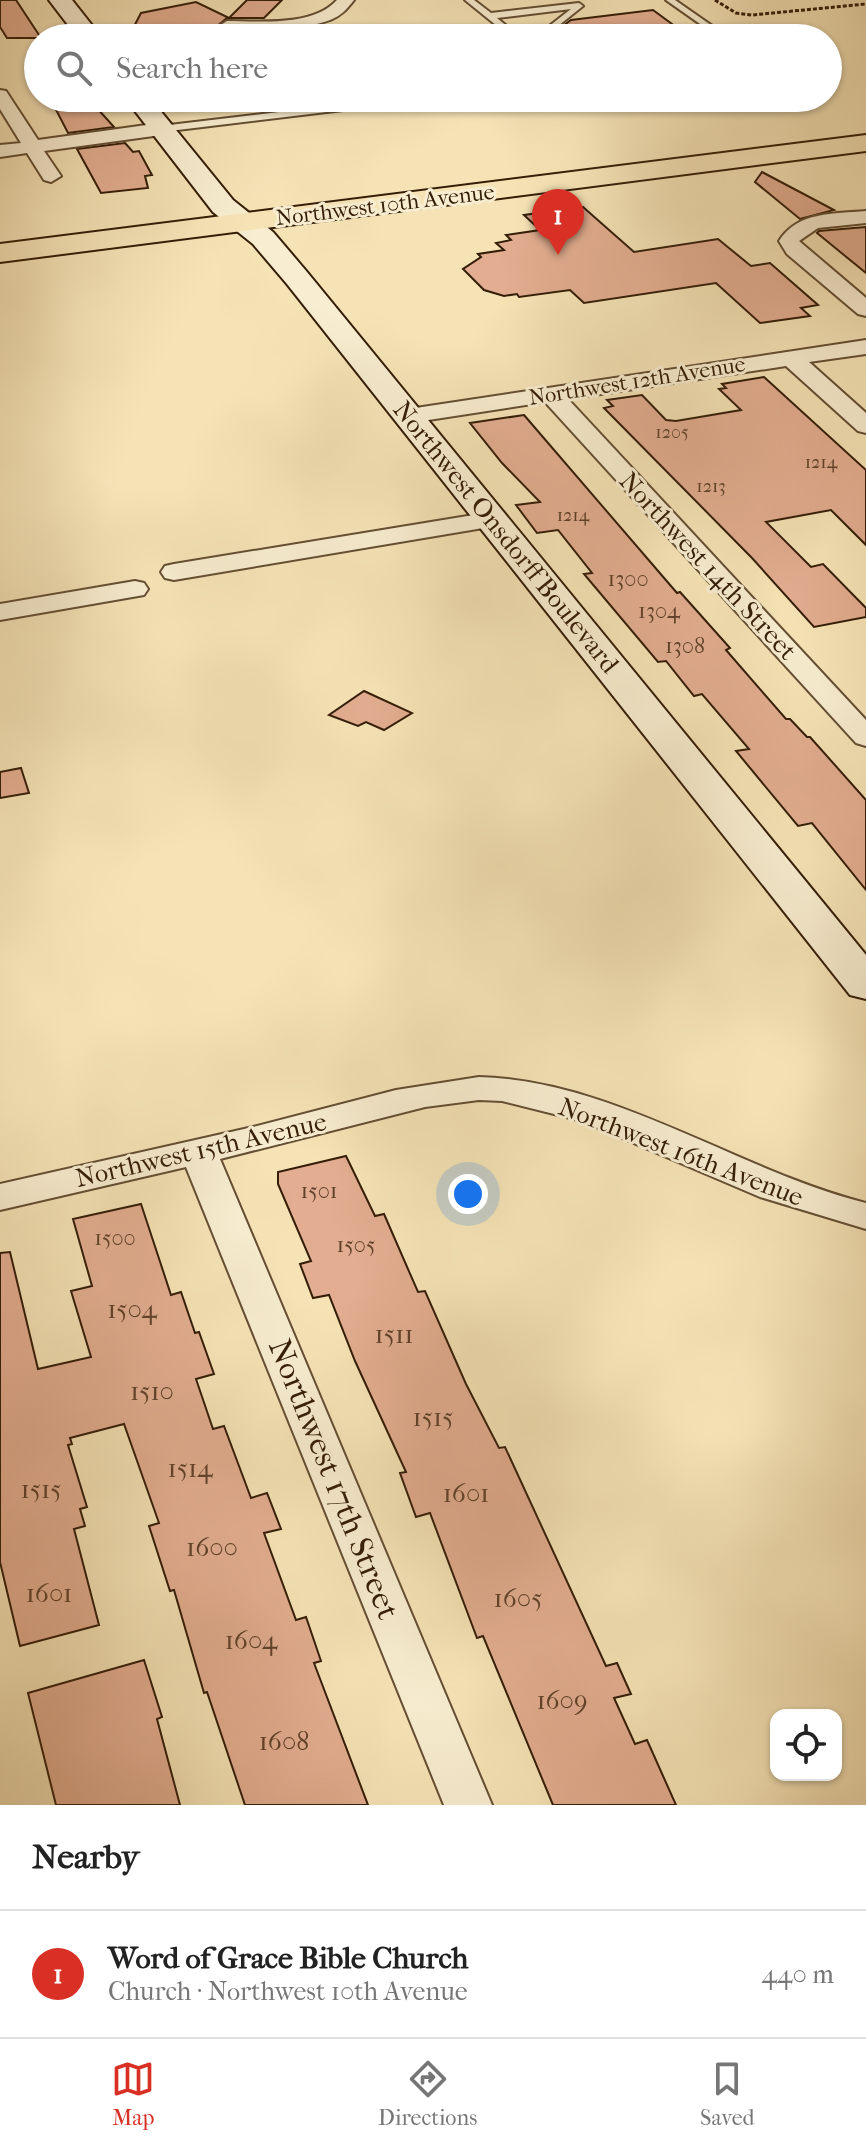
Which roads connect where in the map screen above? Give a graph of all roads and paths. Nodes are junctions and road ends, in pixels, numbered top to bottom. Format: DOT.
graph roads {
  1 [pos="60,0"];
  2 [pos="346,0"];
  3 [pos="469,0"];
  4 [pos="670,0"];
  5 [pos="715,0"];
  6 [pos="583,3"];
  7 [pos="866,4"];
  8 [pos="491,16"];
  9 [pos="79,24"];
  10 [pos="283,24"];
  11 [pos="500,24"];
  12 [pos="556,24"];
  13 [pos="705,24"];
  14 [pos="0,95"];
  15 [pos="148,112"];
  16 [pos="302,112"];
  17 [pos="161,129"];
  18 [pos="866,143"];
  19 [pos="35,147"];
  20 [pos="0,151"];
  21 [pos="51,176"];
  22 [pos="866,217"];
  23 [pos="244,223"];
  24 [pos="0,253"];
  25 [pos="866,309"];
  26 [pos="866,347"];
  27 [pos="791,358"];
  28 [pos="551,395"];
  29 [pos="409,416"];
  30 [pos="866,426"];
  31 [pos="492,520"];
  32 [pos="174,572"];
  33 [pos="135,589"];
  34 [pos="0,612"];
  35 [pos="866,737"];
  36 [pos="866,985"];
  37 [pos="401,1102"];
  38 [pos="199,1153"];
  39 [pos="0,1197"];
  40 [pos="866,1216"];
  41 [pos="468,1805"];
  1 -- 9 [label="street"];
  2 -- 10 [label="street"];
  3 -- 8 [label="lane"];
  4 -- 13 [label="lane"];
  5 -- 7 [label="path"];
  6 -- 8 [label="lane"];
  6 -- 12 [label="lane"];
  8 -- 11 [label="lane"];
  14 -- 19 [label="street"];
  15 -- 17 [label="street, Northwest Onsdorff Boulevard"];
  16 -- 17 [label="lane"];
  17 -- 19 [label="street"];
  17 -- 23 [label="street, Northwest Onsdorff Boulevard"];
  18 -- 23 [label="main road, Northwest 10th Avenue"];
  19 -- 20 [label="street"];
  19 -- 21 [label="street"];
  22 -- 25 [label="street"];
  23 -- 24 [label="main road, Northwest 10th Avenue"];
  23 -- 29 [label="street, Northwest Onsdorff Boulevard"];
  26 -- 27 [label="street, Northwest 12th Avenue"];
  27 -- 28 [label="street, Northwest 12th Avenue"];
  27 -- 30 [label="street"];
  28 -- 29 [label="street, Northwest 12th Avenue"];
  28 -- 35 [label="street, Northwest 14th Street"];
  29 -- 31 [label="street, Northwest Onsdorff Boulevard"];
  31 -- 32 [label="street"];
  31 -- 36 [label="street, Northwest Onsdorff Boulevard"];
  33 -- 34 [label="street"];
  37 -- 38 [label="street, Northwest 15th Avenue"];
  37 -- 40 [label="street, Northwest 16th Avenue"];
  38 -- 39 [label="street, Northwest 15th Avenue"];
  38 -- 41 [label="street, Northwest 17th Street"];
}
